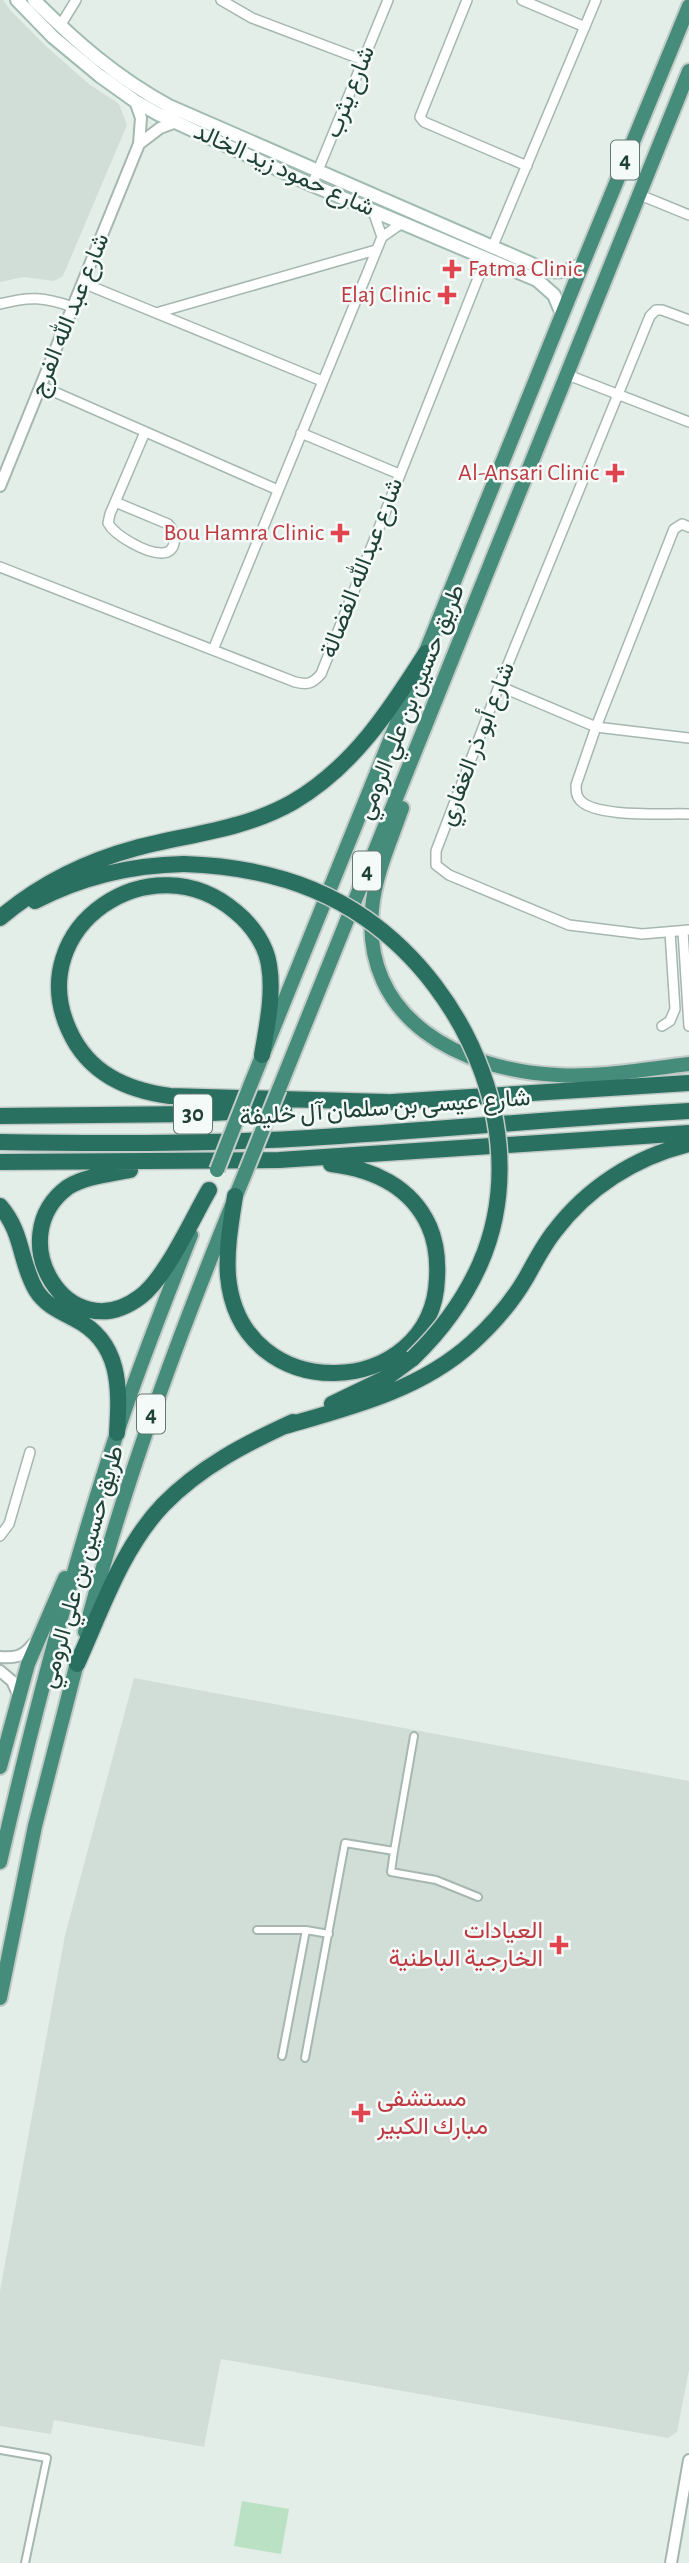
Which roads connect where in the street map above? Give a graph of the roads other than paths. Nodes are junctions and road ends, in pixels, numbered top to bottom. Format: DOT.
graph roads {
  1 [pos="17,0"];
  2 [pos="34,0"];
  3 [pos="76,0"];
  4 [pos="221,0"];
  5 [pos="388,0"];
  6 [pos="467,0"];
  7 [pos="522,0"];
  8 [pos="596,0"];
  9 [pos="689,6"];
  10 [pos="60,26"];
  11 [pos="585,27"];
  12 [pos="363,60"];
  13 [pos="689,71"];
  14 [pos="135,101"];
  15 [pos="176,122"];
  16 [pos="139,144"];
  17 [pos="527,166"];
  18 [pos="318,172"];
  19 [pos="313,185"];
  20 [pos="640,195"];
  21 [pos="373,211"];
  22 [pos="689,215"];
  23 [pos="402,223"];
  24 [pos="382,237"];
  25 [pos="376,250"];
  26 [pos="489,253"];
  27 [pos="583,262"];
  28 [pos="83,282"];
  29 [pos="0,304"];
  30 [pos="73,307"];
  31 [pos="156,313"];
  32 [pos="562,314"];
  33 [pos="689,320"];
  34 [pos="568,375"];
  35 [pos="322,382"];
  36 [pos="41,386"];
  37 [pos="618,394"];
  38 [pos="689,422"];
  39 [pos="145,432"];
  40 [pos="301,433"];
  41 [pos="399,474"];
  42 [pos="0,486"];
  43 [pos="278,490"];
  44 [pos="116,502"];
  45 [pos="689,527"];
  46 [pos="0,567"];
  47 [pos="213,650"];
  48 [pos="426,653"];
  49 [pos="455,653"];
  50 [pos="499,686"];
  51 [pos="596,727"];
  52 [pos="689,738"];
  53 [pos="689,814"];
  54 [pos="0,920"];
  55 [pos="686,931"];
  56 [pos="670,932"];
  57 [pos="687,1008"];
  58 [pos="689,1026"];
  59 [pos="262,1055"];
  60 [pos="689,1064"];
  61 [pos="689,1083"];
  62 [pos="386,1102"];
  63 [pos="689,1111"];
  64 [pos="0,1116"];
  65 [pos="689,1133"];
  66 [pos="0,1142"];
  67 [pos="689,1144"];
  68 [pos="279,1160"];
  69 [pos="0,1162"];
  70 [pos="183,1163"];
  71 [pos="209,1190"];
  72 [pos="235,1196"];
  73 [pos="0,1206"];
  74 [pos="285,1426"];
  75 [pos="117,1433"];
  76 [pos="30,1452"];
  77 [pos="87,1529"];
  78 [pos="0,1536"];
  79 [pos="40,1634"];
  80 [pos="0,1657"];
  81 [pos="77,1664"];
  82 [pos="0,1671"];
  83 [pos="19,1696"];
  84 [pos="414,1736"];
  85 [pos="0,1767"];
  86 [pos="394,1851"];
  87 [pos="0,1862"];
  88 [pos="478,1896"];
  89 [pos="257,1930"];
  90 [pos="306,1930"];
  91 [pos="329,1934"];
  92 [pos="0,1998"];
  93 [pos="282,2056"];
  94 [pos="305,2058"];
  95 [pos="0,2450"];
  96 [pos="689,2460"];
  97 [pos="25,2563"];
  98 [pos="671,2563"];
  1 -- 14 [label="main road, شارع حمود زيد الخالد"];
  2 -- 10 [label="main road, شارع حمود زيد الخالد"];
  3 -- 10 [label="street"];
  4 -- 12 [label="street"];
  5 -- 12 [label="street, شارع يثرب"];
  6 -- 17 [label="street"];
  7 -- 11 [label="street"];
  8 -- 11 [label="street, شارع عبدالله الفضالة"];
  9 -- 27 [label="highway, طريق حسين بن علي الرومي / 4"];
  10 -- 18 [label="main road, شارع حمود زيد الخالد"];
  11 -- 17 [label="street, شارع عبدالله الفضالة"];
  12 -- 18 [label="street, شارع يثرب"];
  13 -- 20 [label="highway, طريق حسين بن علي الرومي / 4"];
  14 -- 15 [label="main road, شارع حمود زيد الخالد"];
  14 -- 16 [label="street, شارع عبد الله الفرج"];
  15 -- 16 [label="street"];
  15 -- 19 [label="main road, شارع حمود زيد الخالد"];
  16 -- 28 [label="street, شارع عبد الله الفرج"];
  17 -- 26 [label="street, شارع عبدالله الفضالة"];
  18 -- 19 [label="street, شارع يثرب"];
  18 -- 26 [label="main road, شارع حمود زيد الخالد"];
  19 -- 21 [label="main road, شارع حمود زيد الخالد"];
  20 -- 22 [label="street"];
  20 -- 34 [label="highway, طريق حسين بن علي الرومي / 4"];
  21 -- 23 [label="main road, شارع حمود زيد الخالد"];
  21 -- 24 [label="street"];
  23 -- 24 [label="street"];
  23 -- 26 [label="main road, شارع حمود زيد الخالد"];
  24 -- 25 [label="street"];
  25 -- 31 [label="street"];
  25 -- 35 [label="street"];
  26 -- 27 [label="main road, شارع حمود زيد الخالد"];
  26 -- 32 [label="main road, شارع حمود زيد الخالد"];
  26 -- 41 [label="street, شارع عبدالله الفضالة"];
  27 -- 32 [label="highway, طريق حسين بن علي الرومي / 4"];
  28 -- 30 [label="street, شارع عبد الله الفرج"];
  28 -- 31 [label="street"];
  29 -- 30 [label="street"];
  30 -- 36 [label="street, شارع عبد الله الفرج"];
  31 -- 35 [label="street"];
  32 -- 48 [label="highway, طريق حسين بن علي الرومي / 4"];
  33 -- 37 [label="street, شارع أبو ذر الغفاري"];
  34 -- 37 [label="street"];
  34 -- 49 [label="highway, طريق حسين بن علي الرومي / 4"];
  35 -- 40 [label="street"];
  36 -- 39 [label="street"];
  36 -- 42 [label="street, شارع عبد الله الفرج"];
  37 -- 38 [label="street"];
  37 -- 50 [label="street, شارع أبو ذر الغفاري"];
  39 -- 43 [label="street"];
  39 -- 44 [label="street"];
  40 -- 41 [label="street"];
  40 -- 43 [label="street"];
  41 -- 47 [label="street, شارع عبدالله الفضالة"];
  43 -- 47 [label="street"];
  44 -- 44 [label="street"];
  45 -- 51 [label="street"];
  46 -- 47 [label="street, شارع عبدالله الفضالة"];
  48 -- 54 [label="highway"];
  48 -- 59 [label="highway, طريق حسين بن علي الرومي / 4"];
  49 -- 60 [label="highway"];
  49 -- 72 [label="highway, طريق حسين بن علي الرومي / 4, bridge"];
  50 -- 51 [label="street"];
  50 -- 56 [label="street, شارع أبو ذر الغفاري"];
  51 -- 52 [label="street"];
  51 -- 53 [label="street"];
  54 -- 74 [label="highway, bridge"];
  55 -- 56 [label="street, شارع أبو ذر الغفاري"];
  55 -- 57 [label="street, شارع أبو ذر الغفاري"];
  56 -- 57 [label="street"];
  57 -- 58 [label="street, شارع أبو ذر الغفاري"];
  59 -- 62 [label="highway"];
  59 -- 71 [label="highway, طريق حسين بن علي الرومي / 4, bridge"];
  61 -- 62 [label="highway, شارع عيسى بن سلمان آل خليفة / 30"];
  62 -- 64 [label="highway, شارع عيسى بن سلمان آل خليفة / 30"];
  63 -- 66 [label="highway, شارع عيسى بن سلمان آل خليفة / 30"];
  65 -- 68 [label="highway"];
  67 -- 74 [label="highway"];
  68 -- 70 [label="highway"];
  68 -- 72 [label="highway"];
  69 -- 70 [label="highway"];
  70 -- 71 [label="highway"];
  71 -- 75 [label="highway, طريق حسين بن علي الرومي / 4"];
  72 -- 81 [label="highway, طريق حسين بن علي الرومي / 4"];
  73 -- 75 [label="highway"];
  74 -- 81 [label="highway"];
  75 -- 77 [label="highway, طريق حسين بن علي الرومي / 4"];
  76 -- 78 [label="street"];
  77 -- 79 [label="highway"];
  77 -- 87 [label="highway, طريق حسين بن علي الرومي / 4"];
  79 -- 80 [label="street"];
  79 -- 83 [label="highway"];
  81 -- 92 [label="highway, طريق حسين بن علي الرومي / 4"];
  82 -- 83 [label="street"];
  83 -- 85 [label="highway"];
  84 -- 86 [label="street"];
  86 -- 88 [label="street"];
  86 -- 91 [label="street"];
  89 -- 90 [label="street"];
  90 -- 91 [label="street"];
  90 -- 93 [label="street"];
  91 -- 94 [label="street"];
  95 -- 97 [label="street"];
  96 -- 98 [label="street"];
}
